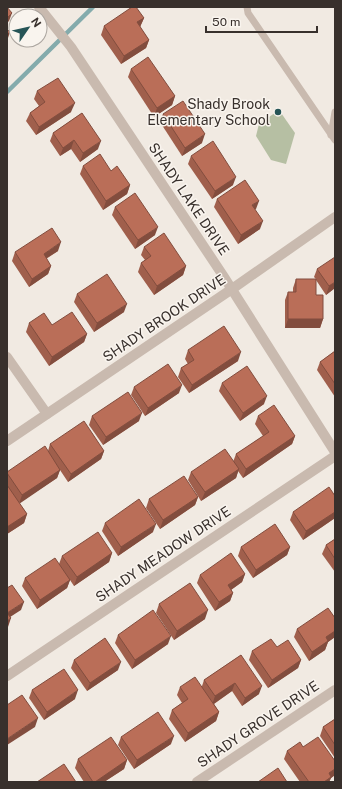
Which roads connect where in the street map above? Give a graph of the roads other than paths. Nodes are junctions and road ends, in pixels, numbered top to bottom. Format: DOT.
graph roads {
  1 [pos="247,7"];
  2 [pos="48,18"];
  3 [pos="335,112"];
  4 [pos="333,137"];
  5 [pos="335,217"];
  6 [pos="232,289"];
  7 [pos="7,356"];
  8 [pos="47,414"];
  9 [pos="7,441"];
  10 [pos="335,452"];
  11 [pos="335,456"];
  12 [pos="7,676"];
  13 [pos="335,690"];
  14 [pos="197,782"];
  1 -- 4 [label="lane"];
  2 -- 6 [label="street, SHADY LAKE DRIVE"];
  3 -- 4 [label="lane"];
  5 -- 6 [label="street, SHADY BROOK DRIVE"];
  6 -- 8 [label="street, SHADY BROOK DRIVE"];
  6 -- 10 [label="street, SHADY LAKE DRIVE"];
  7 -- 8 [label="street"];
  8 -- 9 [label="street, SHADY BROOK DRIVE"];
  11 -- 12 [label="street, SHADY MEADOW DRIVE"];
  13 -- 14 [label="street, SHADY GROVE DRIVE"];
}
